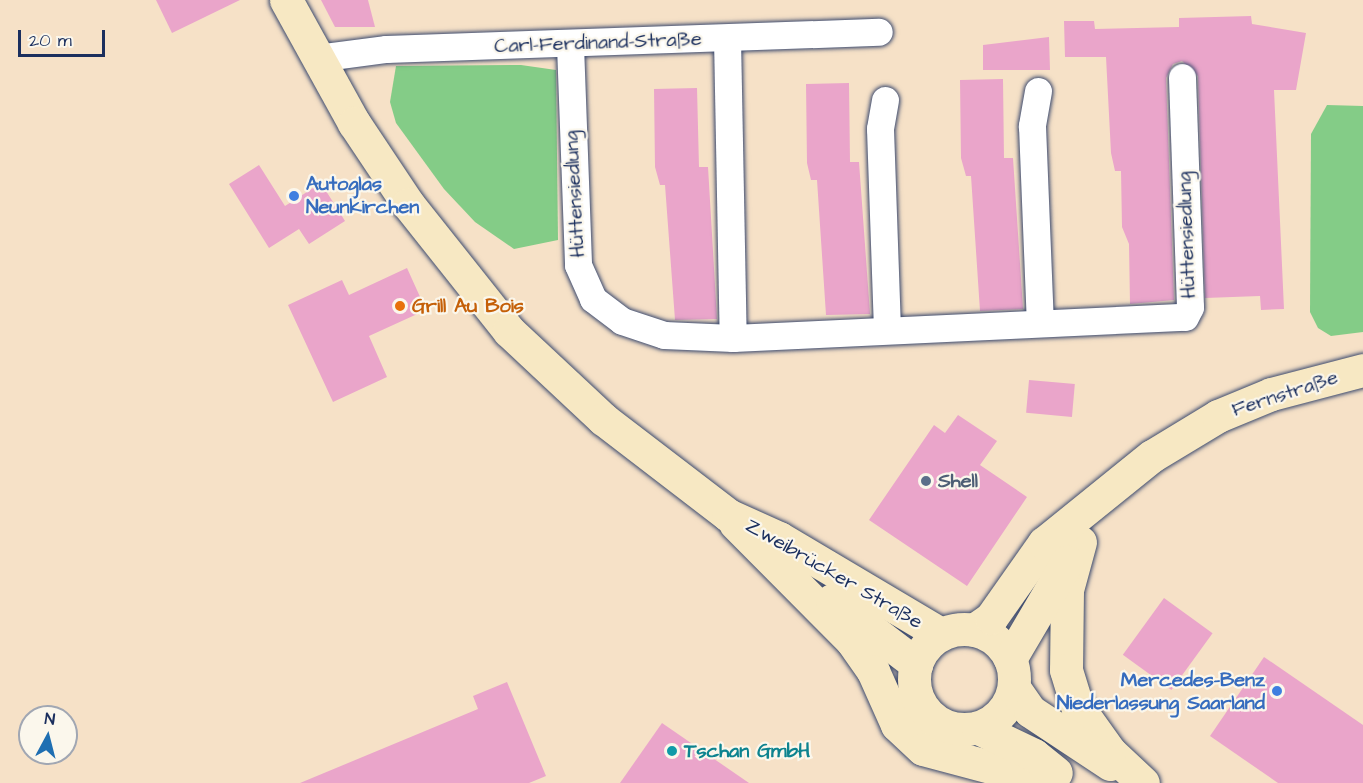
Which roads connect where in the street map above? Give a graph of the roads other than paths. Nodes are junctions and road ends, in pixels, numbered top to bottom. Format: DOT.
graph roads {
  1 [pos="286,0"];
  2 [pos="879,32"];
  3 [pos="727,38"];
  4 [pos="570,45"];
  5 [pos="317,58"];
  6 [pos="1182,77"];
  7 [pos="1038,91"];
  8 [pos="885,100"];
  9 [pos="1040,322"];
  10 [pos="887,330"];
  11 [pos="733,338"];
  12 [pos="1363,370"];
  13 [pos="1120,483"];
  14 [pos="728,514"];
  15 [pos="1080,542"];
  16 [pos="758,551"];
  17 [pos="974,630"];
  18 [pos="941,634"];
  19 [pos="916,664"];
  20 [pos="1012,674"];
  21 [pos="978,728"];
  22 [pos="1050,783"];
  23 [pos="1068,783"];
  24 [pos="1141,783"];
  1 -- 5 [label="main road, Zweibrücker Straße"];
  2 -- 3 [label="street, Carl-Ferdinand-Straße"];
  3 -- 4 [label="street, Carl-Ferdinand-Straße"];
  3 -- 11 [label="street"];
  4 -- 5 [label="street, Carl-Ferdinand-Straße"];
  4 -- 11 [label="street, Hüttensiedlung"];
  5 -- 14 [label="main road, Zweibrücker Straße"];
  6 -- 9 [label="street, Hüttensiedlung"];
  7 -- 9 [label="street"];
  8 -- 10 [label="street"];
  9 -- 10 [label="street, Hüttensiedlung"];
  10 -- 11 [label="street, Hüttensiedlung"];
  12 -- 13 [label="main road, Fernstraße"];
  13 -- 15 [label="main road, Fernstraße"];
  13 -- 17 [label="main road, Fernstraße"];
  14 -- 16 [label="main road, Zweibrücker Straße"];
  14 -- 18 [label="main road, Zweibrücker Straße"];
  15 -- 20 [label="main road, Fernstraße"];
  15 -- 24 [label="main road"];
  16 -- 19 [label="main road, Zweibrücker Straße"];
  16 -- 22 [label="main road, Zweibrücker Straße"];
  17 -- 18 [label="main road"];
  17 -- 20 [label="main road"];
  18 -- 19 [label="main road"];
  19 -- 21 [label="main road"];
  20 -- 21 [label="main road"];
  20 -- 24 [label="main road"];
  21 -- 23 [label="main road"];
}
